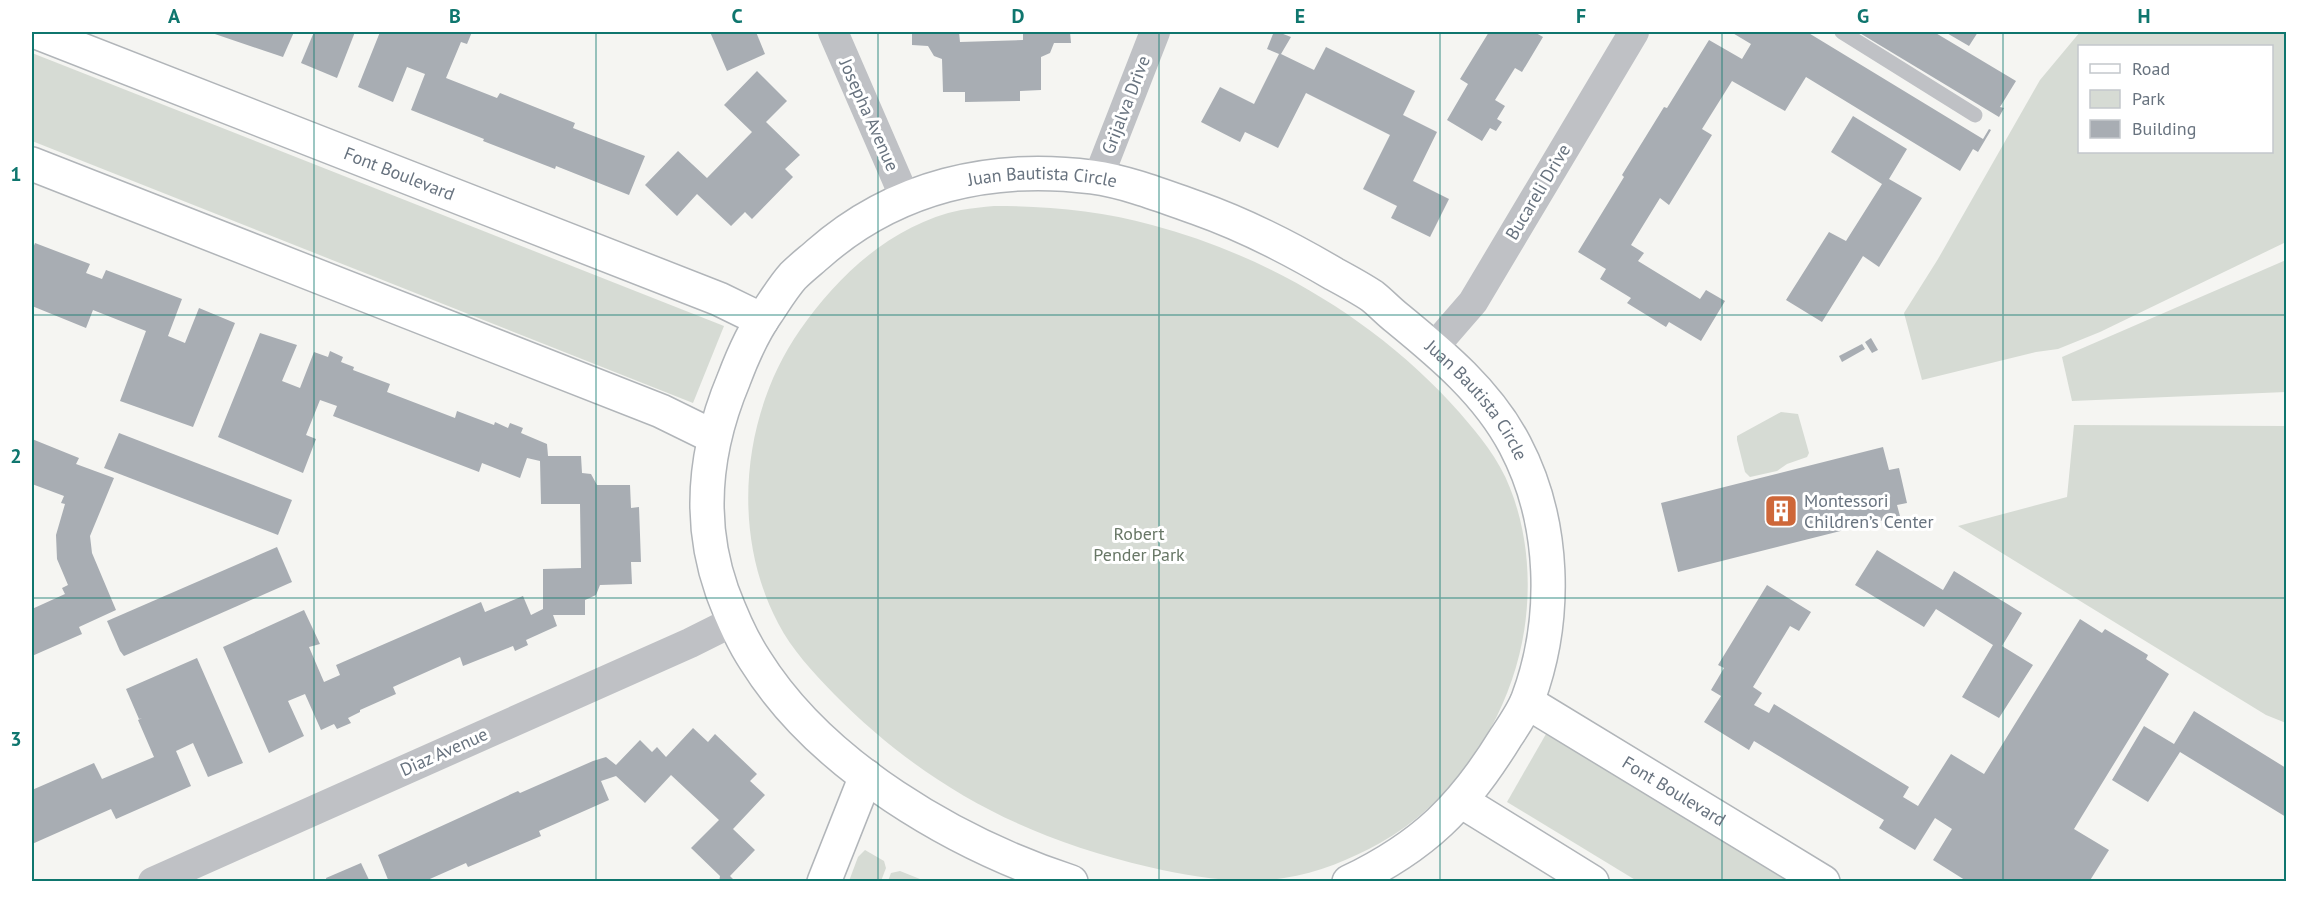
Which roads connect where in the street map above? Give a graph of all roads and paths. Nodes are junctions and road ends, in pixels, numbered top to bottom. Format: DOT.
graph roads {
  1 [pos="36,32"];
  2 [pos="832,32"];
  3 [pos="1155,32"];
  4 [pos="1634,32"];
  5 [pos="1842,32"];
  6 [pos="1975,115"];
  7 [pos="32,164"];
  8 [pos="1098,178"];
  9 [pos="905,198"];
  10 [pos="762,320"];
  11 [pos="1434,347"];
  12 [pos="714,437"];
  13 [pos="734,621"];
  14 [pos="1527,702"];
  15 [pos="866,776"];
  16 [pos="1461,801"];
  17 [pos="153,882"];
  18 [pos="824,882"];
  19 [pos="1071,882"];
  20 [pos="1348,882"];
  21 [pos="1592,882"];
  22 [pos="1823,882"];
  1 -- 10 [label="street, Font Boulevard"];
  2 -- 9 [label="street, Josepha Avenue"];
  3 -- 8 [label="street, Grijalva Drive"];
  4 -- 11 [label="street, Bucareli Drive"];
  5 -- 6 [label="lane"];
  7 -- 12 [label="street"];
  8 -- 9 [label="street, Juan Bautista Circle"];
  8 -- 11 [label="street, Juan Bautista Circle"];
  9 -- 10 [label="street, Juan Bautista Circle"];
  10 -- 12 [label="street, Juan Bautista Circle"];
  11 -- 14 [label="street, Juan Bautista Circle"];
  12 -- 13 [label="street, Juan Bautista Circle"];
  13 -- 15 [label="street, Juan Bautista Circle"];
  13 -- 17 [label="street, Diaz Avenue"];
  14 -- 16 [label="street, Juan Bautista Circle"];
  14 -- 22 [label="street, Font Boulevard"];
  15 -- 18 [label="street"];
  15 -- 19 [label="street, Juan Bautista Circle"];
  16 -- 20 [label="street, Juan Bautista Circle"];
  16 -- 21 [label="street"];
}
